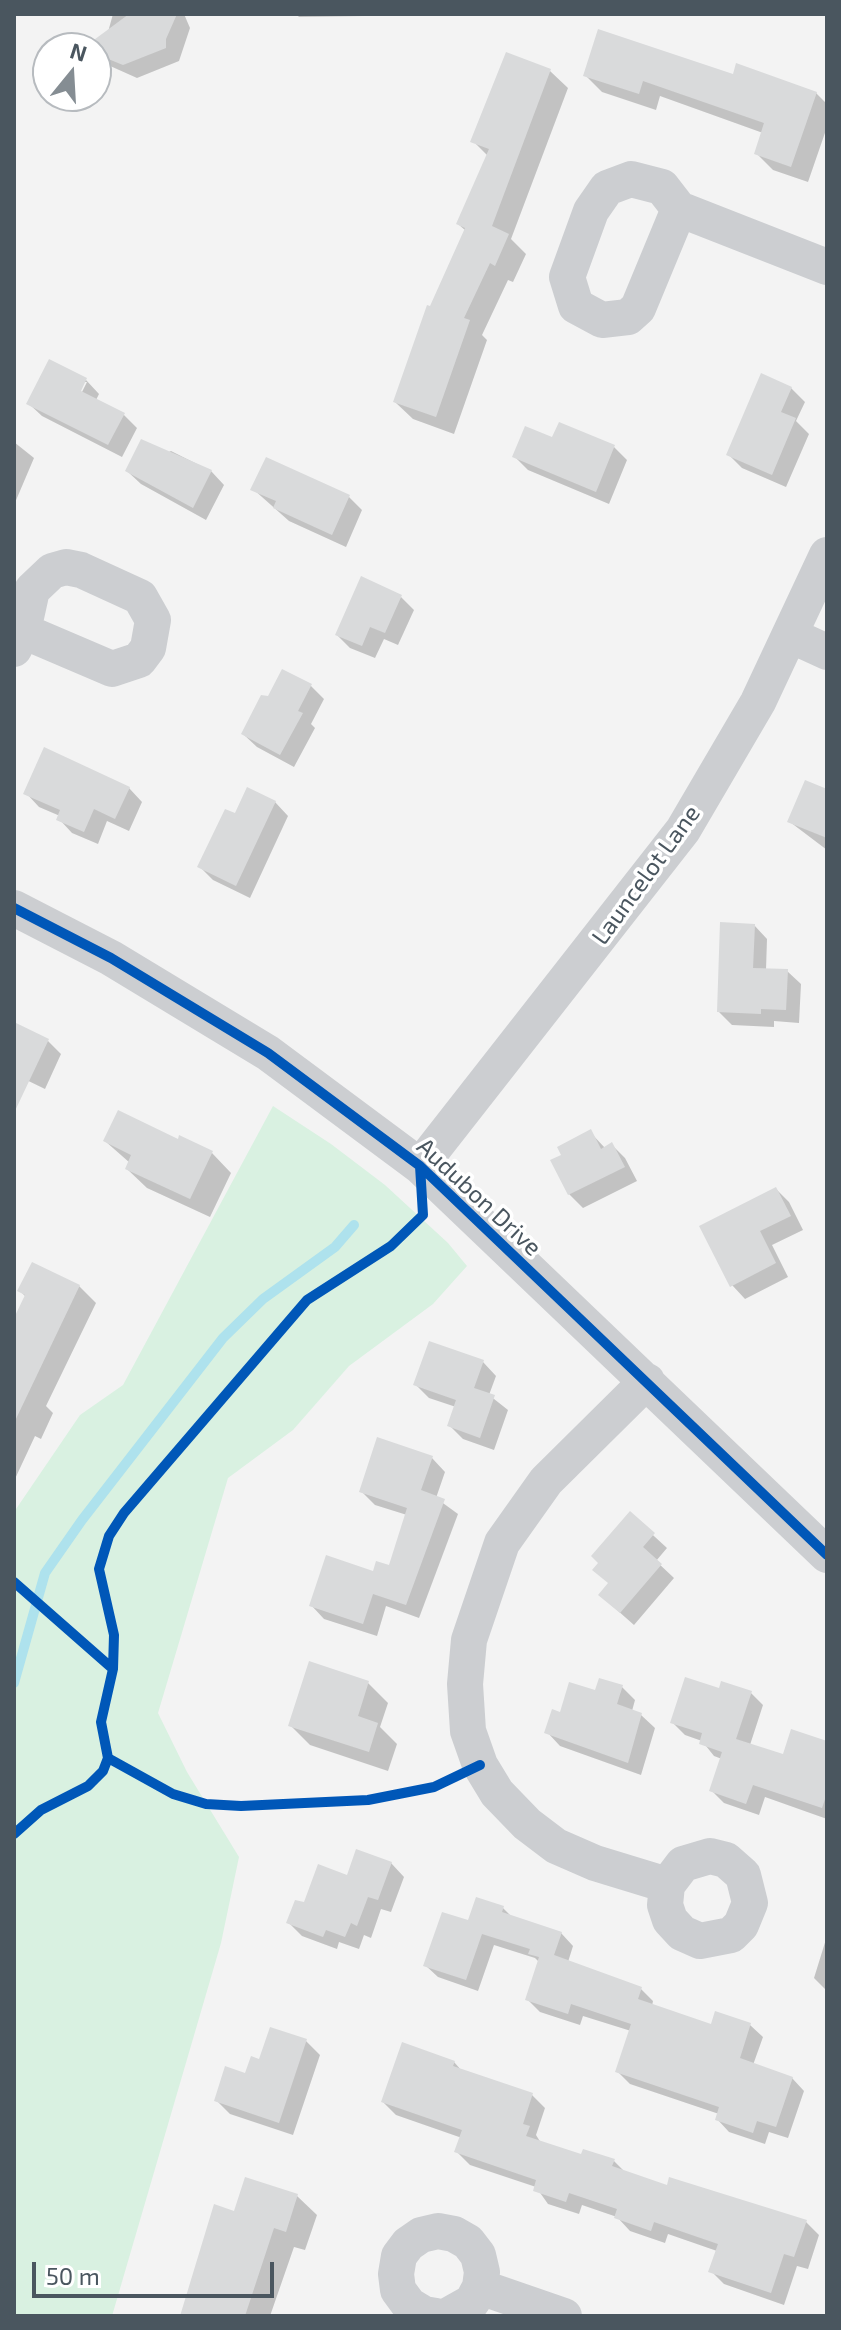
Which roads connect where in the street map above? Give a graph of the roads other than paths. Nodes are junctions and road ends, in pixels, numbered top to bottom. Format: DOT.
graph roads {
  1 [pos="679,209"];
  2 [pos="827,267"];
  3 [pos="827,555"];
  4 [pos="790,635"];
  5 [pos="827,652"];
  6 [pos="14,908"];
  7 [pos="420,1166"];
  8 [pos="647,1381"];
  9 [pos="827,1555"];
  10 [pos="667,1885"];
  11 [pos="480,2287"];
  12 [pos="436,2316"];
  13 [pos="447,2316"];
  14 [pos="564,2316"];
  1 -- 2 [label="street"];
  3 -- 4 [label="street, Launcelot Lane"];
  4 -- 5 [label="street"];
  4 -- 7 [label="street, Launcelot Lane"];
  6 -- 7 [label="street, Audubon Drive"];
  7 -- 8 [label="street, Audubon Drive"];
  8 -- 9 [label="street, Audubon Drive"];
  8 -- 10 [label="street"];
  11 -- 12 [label="street"];
  11 -- 13 [label="street"];
  11 -- 14 [label="street"];
}
